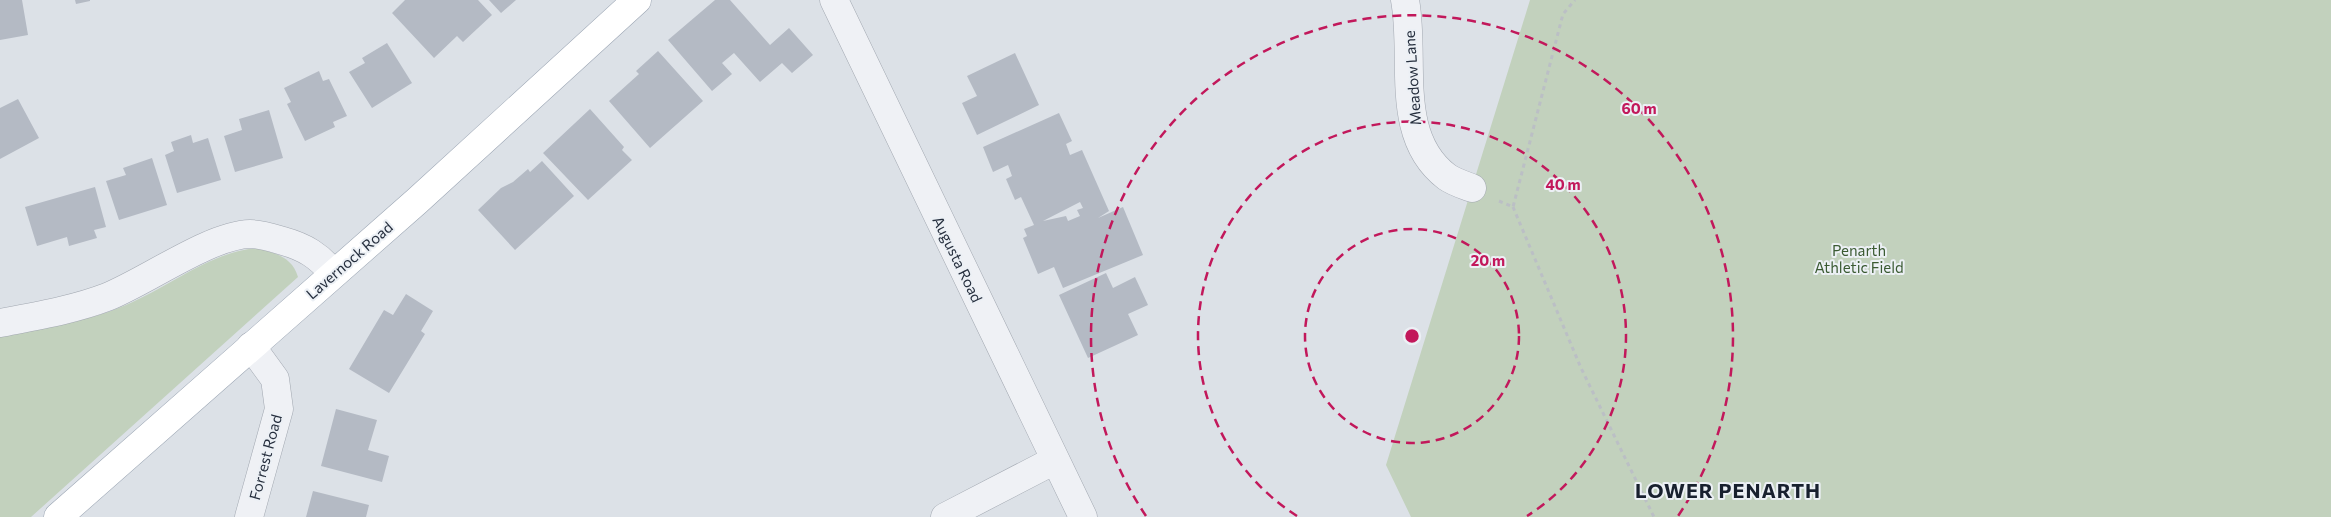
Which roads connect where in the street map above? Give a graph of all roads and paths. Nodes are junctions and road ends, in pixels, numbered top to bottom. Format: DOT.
graph roads {
  1 [pos="637,0"];
  2 [pos="834,0"];
  3 [pos="1406,0"];
  4 [pos="1574,0"];
  5 [pos="1472,188"];
  6 [pos="1512,207"];
  7 [pos="333,273"];
  8 [pos="0,322"];
  9 [pos="251,346"];
  10 [pos="1055,460"];
  11 [pos="58,517"];
  12 [pos="249,517"];
  13 [pos="946,517"];
  14 [pos="1083,517"];
  15 [pos="1654,517"];
  1 -- 7 [label="main road, Lavernock Road"];
  2 -- 10 [label="street, Augusta Road"];
  3 -- 5 [label="street, Meadow Lane"];
  4 -- 6 [label="path"];
  5 -- 6 [label="path"];
  6 -- 15 [label="path"];
  7 -- 8 [label="street"];
  7 -- 9 [label="main road, Lavernock Road"];
  9 -- 11 [label="main road, Lavernock Road"];
  9 -- 12 [label="street, Forrest Road"];
  10 -- 13 [label="street"];
  10 -- 14 [label="street, Augusta Road"];
}
